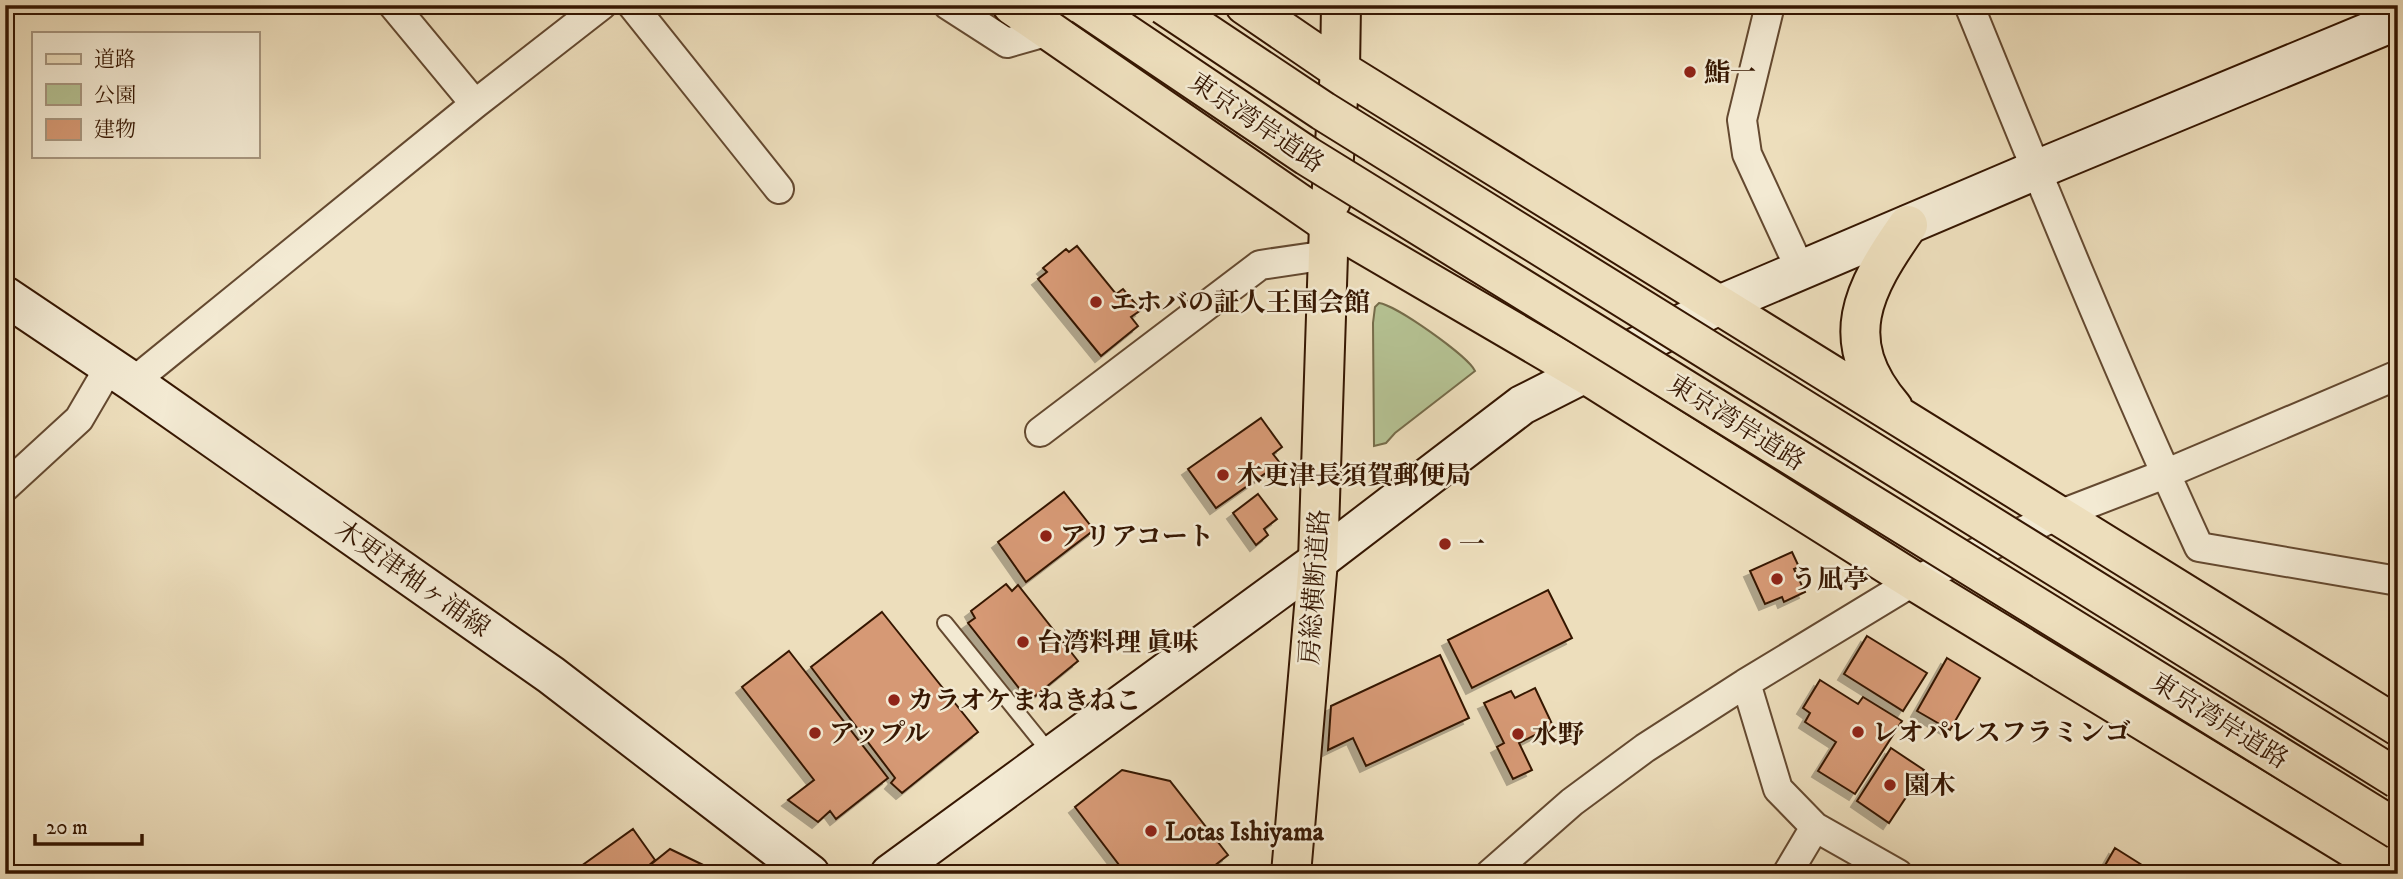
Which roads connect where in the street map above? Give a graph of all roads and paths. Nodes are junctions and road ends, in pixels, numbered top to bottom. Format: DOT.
graph roads {
  1 [pos="393,5"];
  2 [pos="602,5"];
  3 [pos="632,5"];
  4 [pos="948,5"];
  5 [pos="1012,5"];
  6 [pos="1083,5"];
  7 [pos="1164,5"];
  8 [pos="1245,5"];
  9 [pos="1341,5"];
  10 [pos="1770,5"];
  11 [pos="1969,5"];
  12 [pos="2398,20"];
  13 [pos="1049,31"];
  14 [pos="1340,69"];
  15 [pos="475,104"];
  16 [pos="2036,170"];
  17 [pos="779,189"];
  18 [pos="1908,225"];
  19 [pos="1329,240"];
  20 [pos="1801,271"];
  21 [pos="5,296"];
  22 [pos="1719,304"];
  23 [pos="1584,373"];
  24 [pos="121,374"];
  25 [pos="2398,375"];
  26 [pos="1905,421"];
  27 [pos="1040,432"];
  28 [pos="2165,474"];
  29 [pos="5,487"];
  30 [pos="2056,516"];
  31 [pos="1318,561"];
  32 [pos="1914,581"];
  33 [pos="2398,581"];
  34 [pos="945,623"];
  35 [pos="1746,683"];
  36 [pos="2398,726"];
  37 [pos="1051,755"];
  38 [pos="2398,779"];
  39 [pos="1815,827"];
  40 [pos="2398,831"];
  41 [pos="1522,861"];
  42 [pos="810,874"];
  43 [pos="890,874"];
  44 [pos="1291,874"];
  45 [pos="1490,874"];
  46 [pos="1787,874"];
  47 [pos="1898,874"];
  48 [pos="2395,874"];
  1 -- 15 [label="street"];
  2 -- 15 [label="street"];
  3 -- 17 [label="street"];
  4 -- 13 [label="street"];
  5 -- 13 [label="main road"];
  6 -- 40 [label="main road, 東京湾岸道路, bridge"];
  7 -- 38 [label="main road, 東京湾岸道路, bridge"];
  8 -- 14 [label="main road"];
  9 -- 14 [label="main road, 房総横断道路"];
  10 -- 20 [label="street"];
  11 -- 16 [label="street"];
  12 -- 16 [label="street"];
  13 -- 19 [label="main road"];
  14 -- 19 [label="main road, 房総横断道路"];
  14 -- 22 [label="main road"];
  15 -- 24 [label="street"];
  16 -- 18 [label="street"];
  16 -- 28 [label="street"];
  18 -- 20 [label="street"];
  18 -- 26 [label="main road"];
  19 -- 23 [label="main road"];
  19 -- 27 [label="street"];
  19 -- 31 [label="main road, 房総横断道路"];
  20 -- 22 [label="street"];
  21 -- 24 [label="street, 木更津袖ヶ浦線"];
  22 -- 23 [label="street"];
  22 -- 26 [label="main road"];
  23 -- 31 [label="street"];
  23 -- 32 [label="main road"];
  24 -- 29 [label="street"];
  24 -- 42 [label="street, 木更津袖ヶ浦線"];
  25 -- 28 [label="street"];
  26 -- 30 [label="main road"];
  28 -- 30 [label="street"];
  28 -- 33 [label="street"];
  30 -- 32 [label="street"];
  30 -- 36 [label="main road"];
  31 -- 37 [label="street"];
  31 -- 44 [label="main road, 房総横断道路"];
  32 -- 35 [label="street"];
  32 -- 48 [label="main road"];
  34 -- 37 [label="lane"];
  35 -- 39 [label="street"];
  35 -- 41 [label="street"];
  37 -- 43 [label="street"];
  39 -- 46 [label="street"];
  39 -- 47 [label="street"];
  41 -- 45 [label="street"];
}
